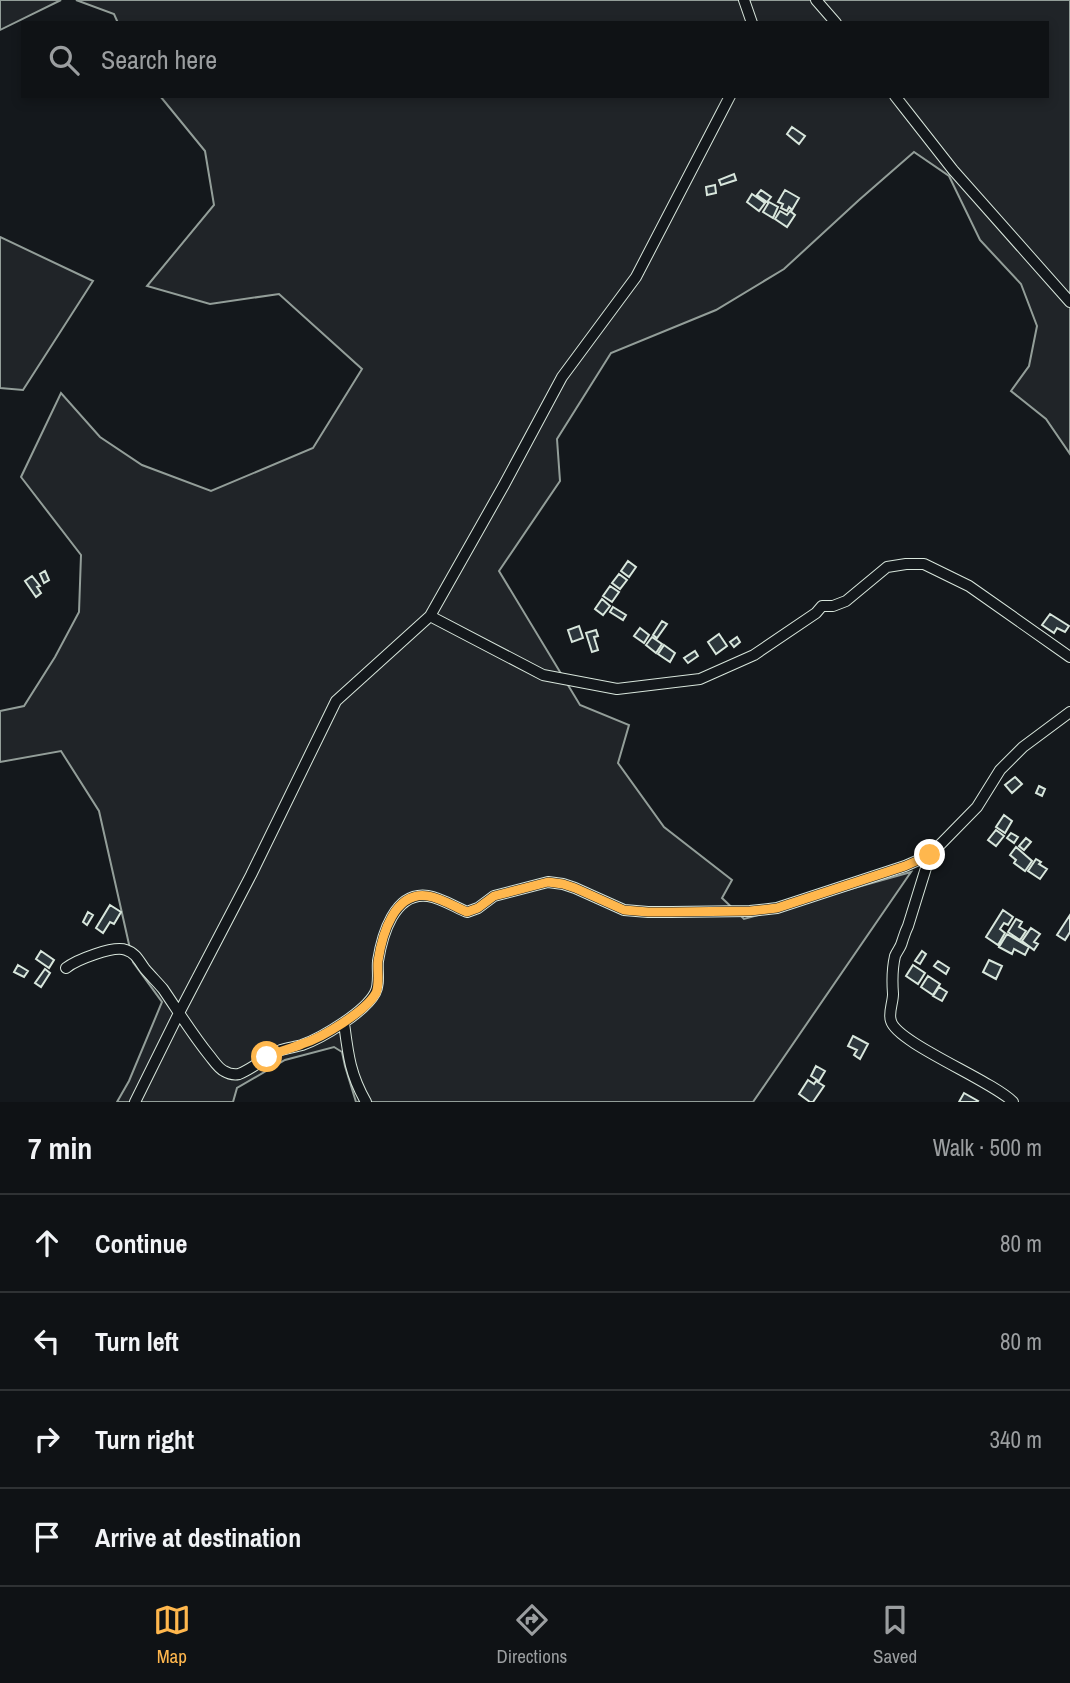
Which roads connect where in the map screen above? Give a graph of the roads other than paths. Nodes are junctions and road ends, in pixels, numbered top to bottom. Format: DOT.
graph roads {
  1 [pos="744,0"];
  2 [pos="816,0"];
  3 [pos="751,21"];
  4 [pos="834,21"];
  5 [pos="729,98"];
  6 [pos="897,98"];
  7 [pos="1070,302"];
  8 [pos="430,616"];
  9 [pos="1070,657"];
  10 [pos="1070,712"];
  11 [pos="930,855"];
  12 [pos="66,968"];
  13 [pos="178,1013"];
  14 [pos="344,1023"];
  15 [pos="1013,1101"];
  16 [pos="135,1102"];
  17 [pos="366,1102"];
  1 -- 3 [label="street"];
  2 -- 4 [label="street"];
  5 -- 8 [label="street"];
  6 -- 7 [label="street"];
  8 -- 9 [label="street"];
  8 -- 13 [label="street"];
  10 -- 11 [label="street"];
  11 -- 14 [label="street"];
  11 -- 15 [label="street"];
  12 -- 13 [label="street"];
  13 -- 14 [label="street"];
  13 -- 16 [label="street"];
  14 -- 17 [label="street"];
}
